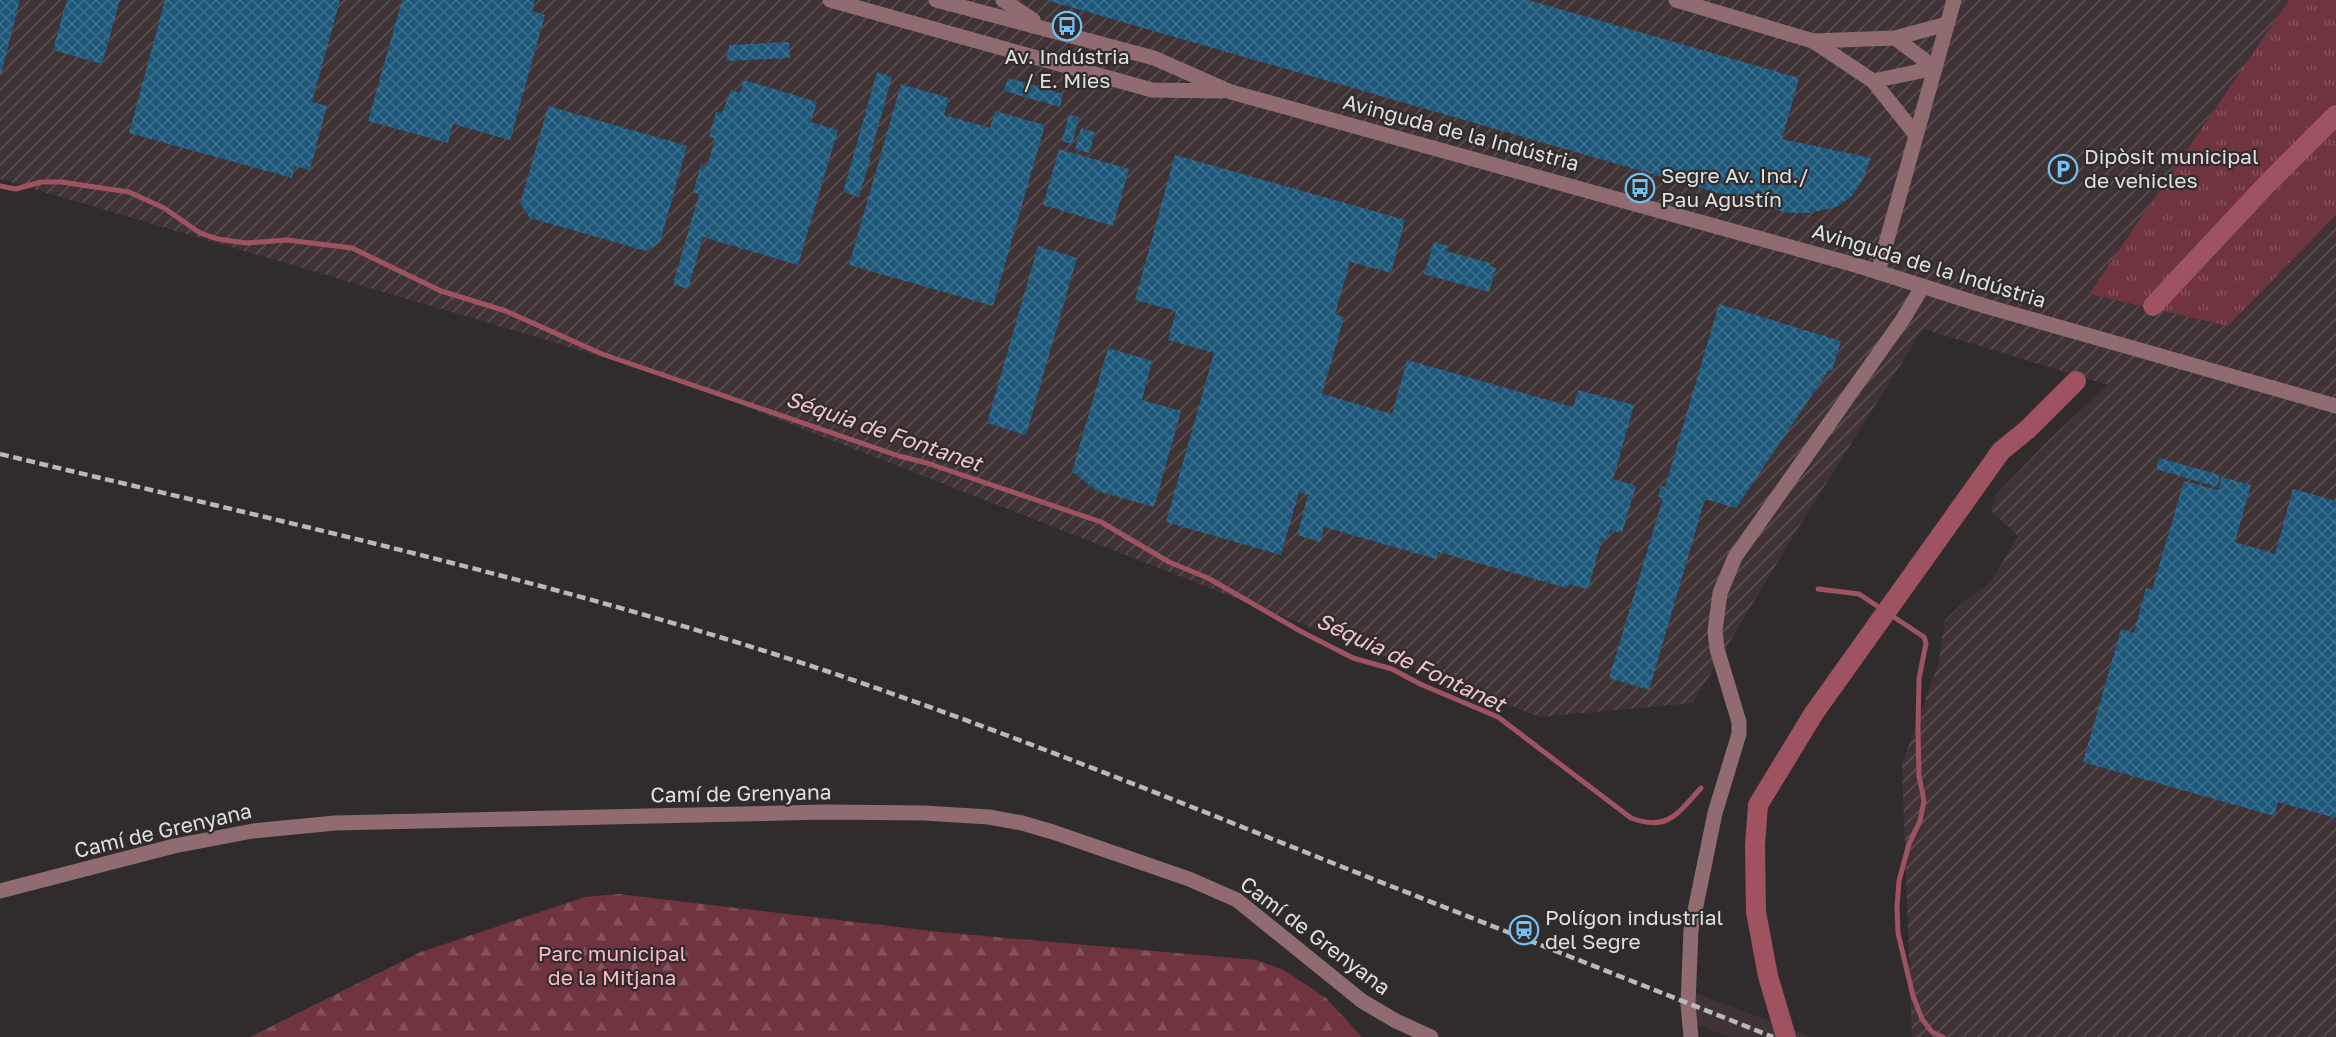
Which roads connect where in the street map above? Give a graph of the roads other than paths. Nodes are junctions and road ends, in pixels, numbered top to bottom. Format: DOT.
graph roads {
  1 [pos="936,0"];
  2 [pos="1002,0"];
  3 [pos="1676,0"];
  4 [pos="1954,0"];
  5 [pos="838,1"];
  6 [pos="1947,24"];
  7 [pos="1042,27"];
  8 [pos="1895,38"];
  9 [pos="1813,41"];
  10 [pos="1935,68"];
  11 [pos="1873,81"];
  12 [pos="1231,92"];
  13 [pos="1916,135"];
  14 [pos="1878,272"];
  15 [pos="1923,286"];
  16 [pos="2336,406"];
  17 [pos="0,891"];
  18 [pos="1431,1037"];
  19 [pos="1691,1037"];
  1 -- 7 [label="street, Avinguda de la Indústria"];
  2 -- 7 [label="street"];
  3 -- 9 [label="street"];
  4 -- 6 [label="street"];
  5 -- 12 [label="street, Avinguda de la Indústria"];
  6 -- 8 [label="street"];
  6 -- 10 [label="street"];
  7 -- 12 [label="street, Avinguda de la Indústria"];
  8 -- 9 [label="street"];
  8 -- 10 [label="street"];
  9 -- 11 [label="street"];
  10 -- 11 [label="street"];
  10 -- 13 [label="street"];
  11 -- 13 [label="street"];
  12 -- 14 [label="street, Avinguda de la Indústria"];
  13 -- 14 [label="street"];
  14 -- 15 [label="street, Avinguda de la Indústria"];
  15 -- 16 [label="street, Avinguda de la Indústria"];
  15 -- 19 [label="street"];
  17 -- 18 [label="street, Camí de Grenyana"];
}
